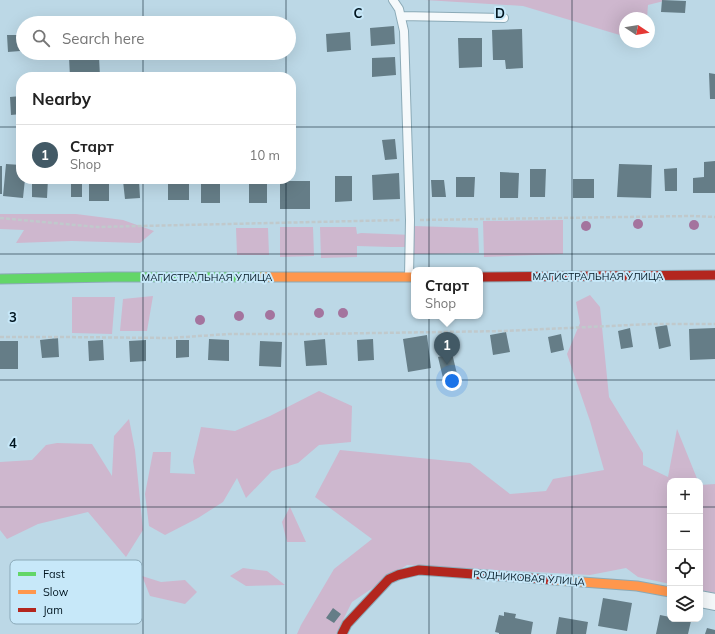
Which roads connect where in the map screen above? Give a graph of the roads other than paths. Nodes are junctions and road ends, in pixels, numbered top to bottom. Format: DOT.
graph roads {
  1 [pos="393,0"];
  2 [pos="401,16"];
  3 [pos="504,18"];
  4 [pos="715,275"];
  5 [pos="411,277"];
  6 [pos="483,277"];
  7 [pos="0,279"];
  8 [pos="667,591"];
  9 [pos="703,600"];
  10 [pos="715,602"];
  11 [pos="342,634"];
  1 -- 2 [label="lane"];
  2 -- 3 [label="lane"];
  2 -- 5 [label="lane"];
  4 -- 6 [label="main road, МАГИСТРАЛЬНАЯ УЛИЦА"];
  5 -- 7 [label="main road, МАГИСТРАЛЬНАЯ УЛИЦА"];
  8 -- 11 [label="main road, РОДНИКОВАЯ УЛИЦА"];
  9 -- 10 [label="street"];
}
